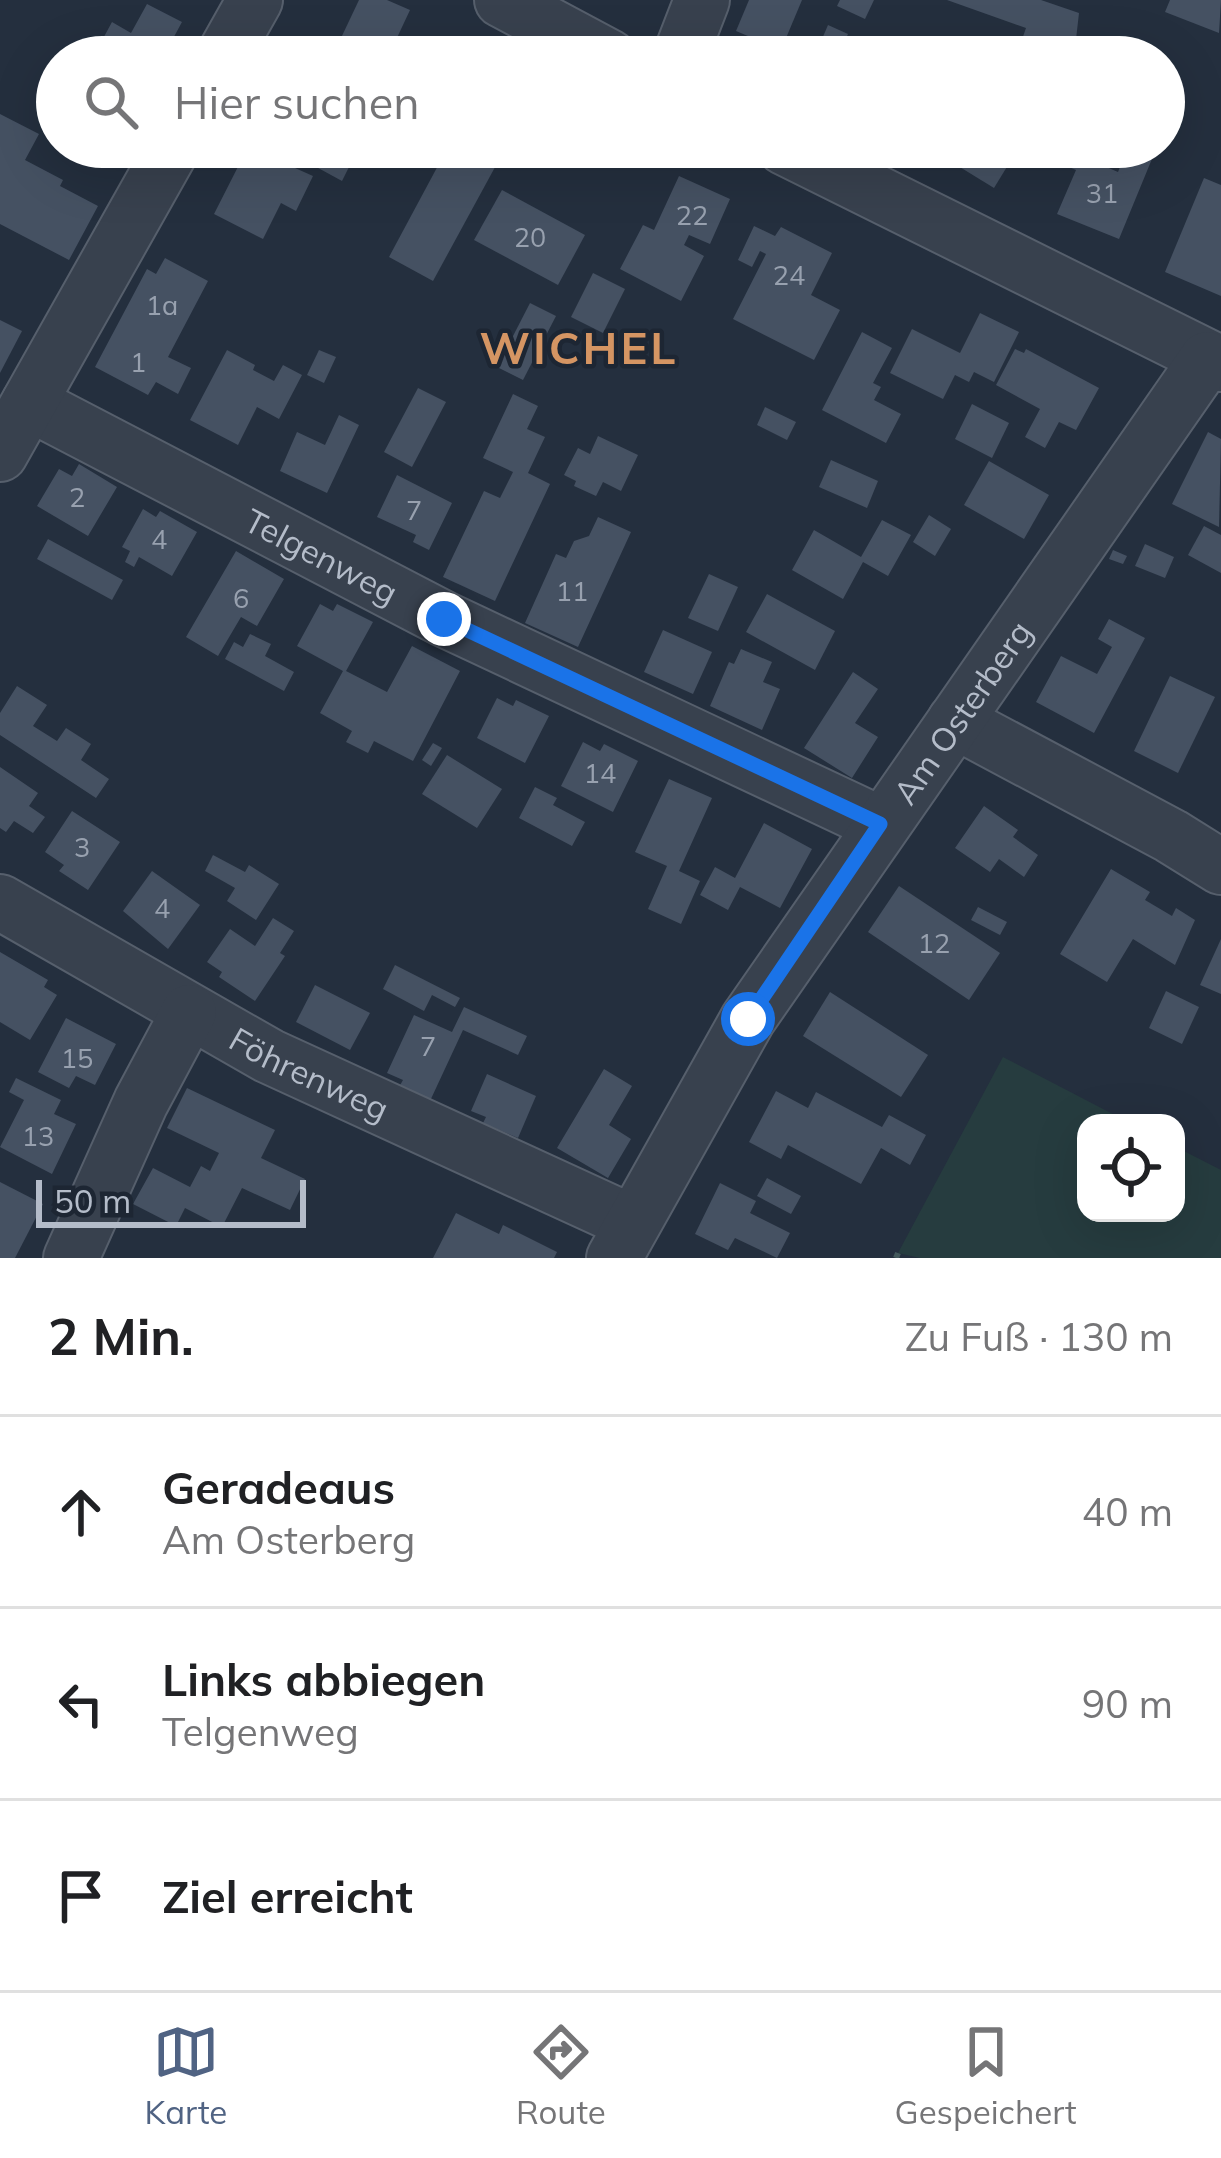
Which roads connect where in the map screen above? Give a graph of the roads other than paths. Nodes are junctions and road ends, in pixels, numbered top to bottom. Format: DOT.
graph roads {
  1 [pos="255,0"];
  2 [pos="502,0"];
  3 [pos="702,0"];
  4 [pos="235,36"];
  5 [pos="570,36"];
  6 [pos="688,36"];
  7 [pos="160,168"];
  8 [pos="826,168"];
  9 [pos="1214,362"];
  10 [pos="28,403"];
  11 [pos="0,454"];
  12 [pos="955,721"];
  13 [pos="880,824"];
  14 [pos="1221,867"];
  15 [pos="0,902"];
  16 [pos="189,1012"];
  17 [pos="623,1240"];
  18 [pos="71,1258"];
  1 -- 4 [label="street"];
  2 -- 5 [label="street"];
  3 -- 6 [label="street"];
  7 -- 10 [label="street"];
  8 -- 9 [label="street"];
  9 -- 12 [label="street, Am Osterberg"];
  10 -- 11 [label="street"];
  10 -- 13 [label="street, Telgenweg"];
  12 -- 13 [label="street, Am Osterberg"];
  12 -- 14 [label="street"];
  13 -- 17 [label="street, Am Osterberg"];
  15 -- 16 [label="street, Föhrenweg"];
  16 -- 17 [label="street, Föhrenweg"];
  16 -- 18 [label="street"];
}
